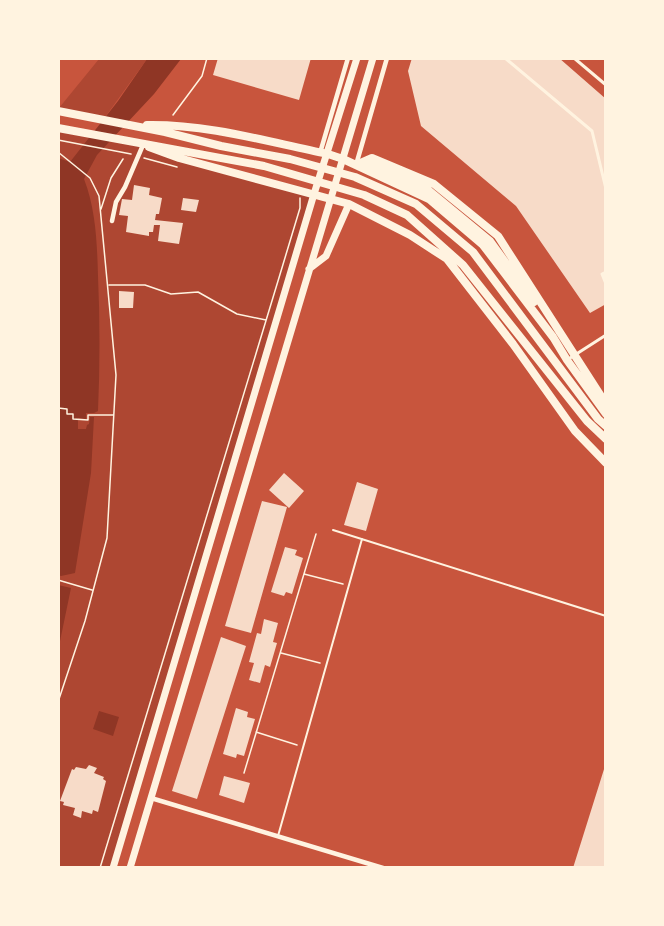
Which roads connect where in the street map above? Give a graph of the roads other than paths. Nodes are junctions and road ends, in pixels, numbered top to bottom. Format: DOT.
graph roads {
  1 [pos="348,58"];
  2 [pos="357,58"];
  3 [pos="373,58"];
  4 [pos="387,58"];
  5 [pos="505,58"];
  6 [pos="574,58"];
  7 [pos="606,85"];
  8 [pos="58,111"];
  9 [pos="131,125"];
  10 [pos="58,128"];
  11 [pos="128,140"];
  12 [pos="143,145"];
  13 [pos="324,154"];
  14 [pos="343,159"];
  15 [pos="356,165"];
  16 [pos="606,189"];
  17 [pos="314,194"];
  18 [pos="331,198"];
  19 [pos="349,204"];
  20 [pos="112,221"];
  21 [pos="309,269"];
  22 [pos="606,272"];
  23 [pos="606,284"];
  24 [pos="606,335"];
  25 [pos="567,360"];
  26 [pos="606,402"];
  27 [pos="606,414"];
  28 [pos="606,426"];
  29 [pos="606,439"];
  30 [pos="606,463"];
  31 [pos="333,530"];
  32 [pos="362,539"];
  33 [pos="606,616"];
  34 [pos="151,798"];
  35 [pos="278,836"];
  36 [pos="113,867"];
  37 [pos="130,867"];
  38 [pos="383,867"];
  1 -- 13 [label="street"];
  2 -- 13 [label="main road"];
  3 -- 14 [label="main road"];
  4 -- 15 [label="street"];
  5 -- 16 [label="street"];
  6 -- 7 [label="street"];
  8 -- 9 [label="highway"];
  9 -- 13 [label="highway"];
  9 -- 28 [label="highway"];
  10 -- 11 [label="highway"];
  11 -- 12 [label="highway"];
  11 -- 29 [label="highway"];
  12 -- 17 [label="highway"];
  12 -- 20 [label="street"];
  13 -- 14 [label="highway"];
  13 -- 17 [label="main road"];
  14 -- 15 [label="highway"];
  14 -- 18 [label="main road"];
  15 -- 25 [label="highway"];
  15 -- 26 [label="highway"];
  17 -- 18 [label="highway"];
  17 -- 36 [label="main road"];
  18 -- 19 [label="highway"];
  18 -- 21 [label="main road"];
  19 -- 21 [label="main road"];
  19 -- 30 [label="highway"];
  21 -- 34 [label="main road"];
  22 -- 23 [label="street"];
  24 -- 25 [label="street"];
  25 -- 27 [label="highway"];
  31 -- 32 [label="lane"];
  32 -- 33 [label="lane"];
  32 -- 35 [label="lane"];
  34 -- 35 [label="street"];
  34 -- 37 [label="main road"];
  35 -- 38 [label="street"];
}
